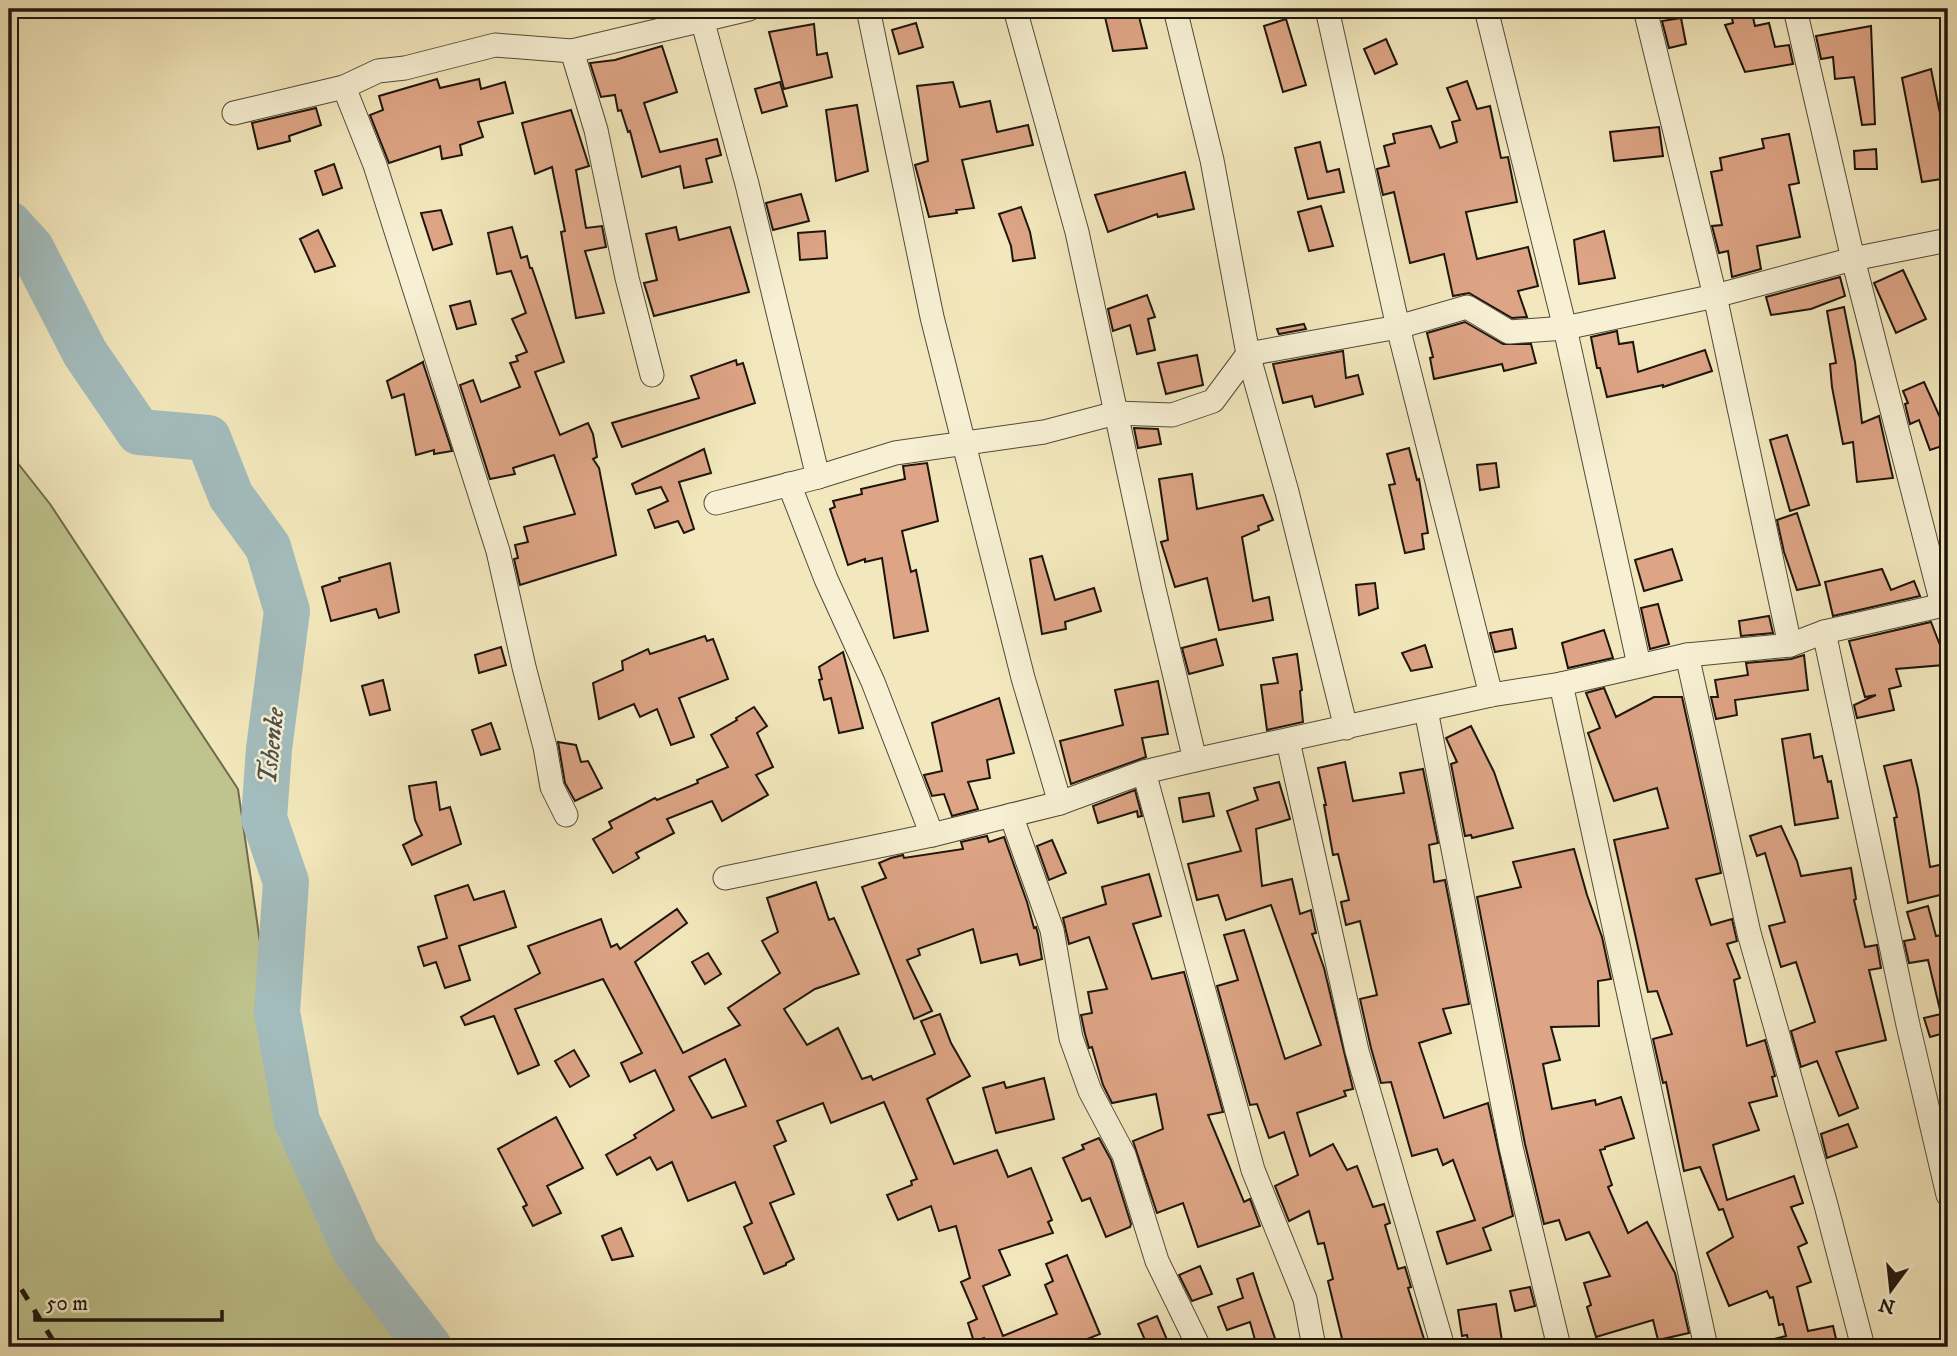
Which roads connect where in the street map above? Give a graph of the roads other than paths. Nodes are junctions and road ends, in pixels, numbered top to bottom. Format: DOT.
graph roads {
  1 [pos="749,9"];
  2 [pos="869,9"];
  3 [pos="1015,9"];
  4 [pos="1175,9"];
  5 [pos="1328,9"];
  6 [pos="1486,9"];
  7 [pos="1645,9"];
  8 [pos="1795,9"];
  9 [pos="702,19"];
  10 [pos="572,51"];
  11 [pos="344,87"];
  12 [pos="234,113"];
  13 [pos="1948,240"];
  14 [pos="1853,259"];
  15 [pos="1715,296"];
  16 [pos="1398,327"];
  17 [pos="1564,328"];
  18 [pos="1248,354"];
  19 [pos="652,375"];
  20 [pos="1116,413"];
  21 [pos="965,443"];
  22 [pos="818,477"];
  23 [pos="789,484"];
  24 [pos="716,503"];
  25 [pos="1945,604"];
  26 [pos="1824,632"];
  27 [pos="1790,645"];
  28 [pos="1687,655"];
  29 [pos="1639,665"];
  30 [pos="1561,684"];
  31 [pos="1491,695"];
  32 [pos="1426,710"];
  33 [pos="1346,727"];
  34 [pos="1288,741"];
  35 [pos="1195,760"];
  36 [pos="1144,772"];
  37 [pos="1060,803"];
  38 [pos="1011,814"];
  39 [pos="566,815"];
  40 [pos="932,835"];
  41 [pos="725,878"];
  42 [pos="1948,1195"];
  43 [pos="1199,1347"];
  44 [pos="1314,1347"];
  45 [pos="1443,1347"];
  46 [pos="1559,1347"];
  47 [pos="1706,1347"];
  48 [pos="1863,1347"];
  1 -- 9 [label="street"];
  2 -- 21 [label="street"];
  3 -- 20 [label="street"];
  4 -- 18 [label="street"];
  5 -- 16 [label="street"];
  6 -- 17 [label="street"];
  7 -- 15 [label="street"];
  8 -- 14 [label="street"];
  9 -- 10 [label="street"];
  9 -- 22 [label="street"];
  10 -- 11 [label="street"];
  10 -- 19 [label="street"];
  11 -- 12 [label="street"];
  11 -- 39 [label="street"];
  13 -- 14 [label="street"];
  14 -- 15 [label="street"];
  14 -- 25 [label="street"];
  15 -- 17 [label="street"];
  15 -- 27 [label="street"];
  16 -- 17 [label="street"];
  16 -- 18 [label="street"];
  16 -- 31 [label="street"];
  17 -- 29 [label="street"];
  18 -- 20 [label="street"];
  18 -- 33 [label="street"];
  20 -- 21 [label="street"];
  20 -- 35 [label="street"];
  21 -- 22 [label="street"];
  21 -- 37 [label="street"];
  22 -- 23 [label="street"];
  23 -- 24 [label="street"];
  23 -- 40 [label="street"];
  25 -- 26 [label="street"];
  26 -- 27 [label="street"];
  26 -- 42 [label="street"];
  27 -- 28 [label="street"];
  28 -- 29 [label="street"];
  28 -- 48 [label="street"];
  29 -- 30 [label="street"];
  30 -- 31 [label="street"];
  30 -- 47 [label="street"];
  31 -- 32 [label="street"];
  32 -- 33 [label="street"];
  32 -- 46 [label="street"];
  33 -- 34 [label="street"];
  34 -- 35 [label="street"];
  34 -- 45 [label="street"];
  35 -- 36 [label="street"];
  36 -- 37 [label="street"];
  36 -- 44 [label="street"];
  37 -- 38 [label="street"];
  38 -- 40 [label="street"];
  38 -- 43 [label="street"];
  40 -- 41 [label="street"];
}
